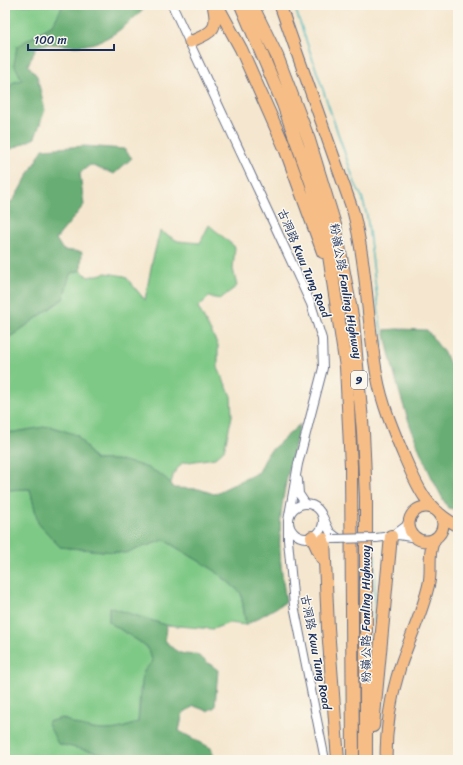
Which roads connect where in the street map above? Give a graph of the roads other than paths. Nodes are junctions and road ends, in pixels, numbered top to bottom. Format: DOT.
graph roads {
  1 [pos="172,5"];
  2 [pos="213,5"];
  3 [pos="216,5"];
  4 [pos="233,5"];
  5 [pos="241,5"];
  6 [pos="252,5"];
  7 [pos="256,5"];
  8 [pos="280,5"];
  9 [pos="190,42"];
  10 [pos="260,49"];
  11 [pos="277,56"];
  12 [pos="332,272"];
  13 [pos="298,464"];
  14 [pos="419,490"];
  15 [pos="305,503"];
  16 [pos="434,508"];
  17 [pos="322,514"];
  18 [pos="412,514"];
  19 [pos="288,521"];
  20 [pos="458,526"];
  21 [pos="458,530"];
  22 [pos="391,536"];
  23 [pos="321,537"];
  24 [pos="436,538"];
  25 [pos="419,539"];
  26 [pos="288,544"];
  27 [pos="430,560"];
  28 [pos="326,760"];
  29 [pos="338,760"];
  30 [pos="353,760"];
  31 [pos="366,760"];
  32 [pos="372,760"];
  33 [pos="386,760"];
  1 -- 9 [label="street, 古洞路 Kwu Tung Road"];
  2 -- 9 [label="main road"];
  3 -- 12 [label="highway"];
  4 -- 10 [label="highway"];
  5 -- 10 [label="highway, 粉嶺公路 Fanling Highway / 9"];
  6 -- 11 [label="highway, 粉嶺公路 Fanling Highway / 9"];
  7 -- 11 [label="highway"];
  8 -- 14 [label="main road"];
  9 -- 13 [label="street, 古洞路 Kwu Tung Road"];
  10 -- 12 [label="highway, 粉嶺公路 Fanling Highway / 9"];
  11 -- 31 [label="highway, 粉嶺公路 Fanling Highway / 9"];
  12 -- 30 [label="highway, 粉嶺公路 Fanling Highway / 9"];
  13 -- 15 [label="street"];
  13 -- 19 [label="street, 古洞路 Kwu Tung Road"];
  14 -- 16 [label="main road"];
  14 -- 18 [label="main road"];
  15 -- 17 [label="street"];
  15 -- 19 [label="street"];
  16 -- 18 [label="main road"];
  16 -- 20 [label="main road"];
  16 -- 24 [label="main road"];
  17 -- 23 [label="street"];
  17 -- 23 [label="street"];
  18 -- 22 [label="street"];
  18 -- 25 [label="main road"];
  19 -- 23 [label="street"];
  19 -- 26 [label="street, 古洞路 Kwu Tung Road"];
  21 -- 24 [label="main road"];
  22 -- 23 [label="street, bridge"];
  22 -- 25 [label="street"];
  22 -- 32 [label="highway"];
  23 -- 26 [label="street"];
  23 -- 26 [label="street"];
  23 -- 29 [label="highway"];
  24 -- 25 [label="main road"];
  24 -- 27 [label="main road"];
  25 -- 27 [label="main road"];
  26 -- 28 [label="street, 古洞路 Kwu Tung Road"];
  27 -- 33 [label="main road"];
}
